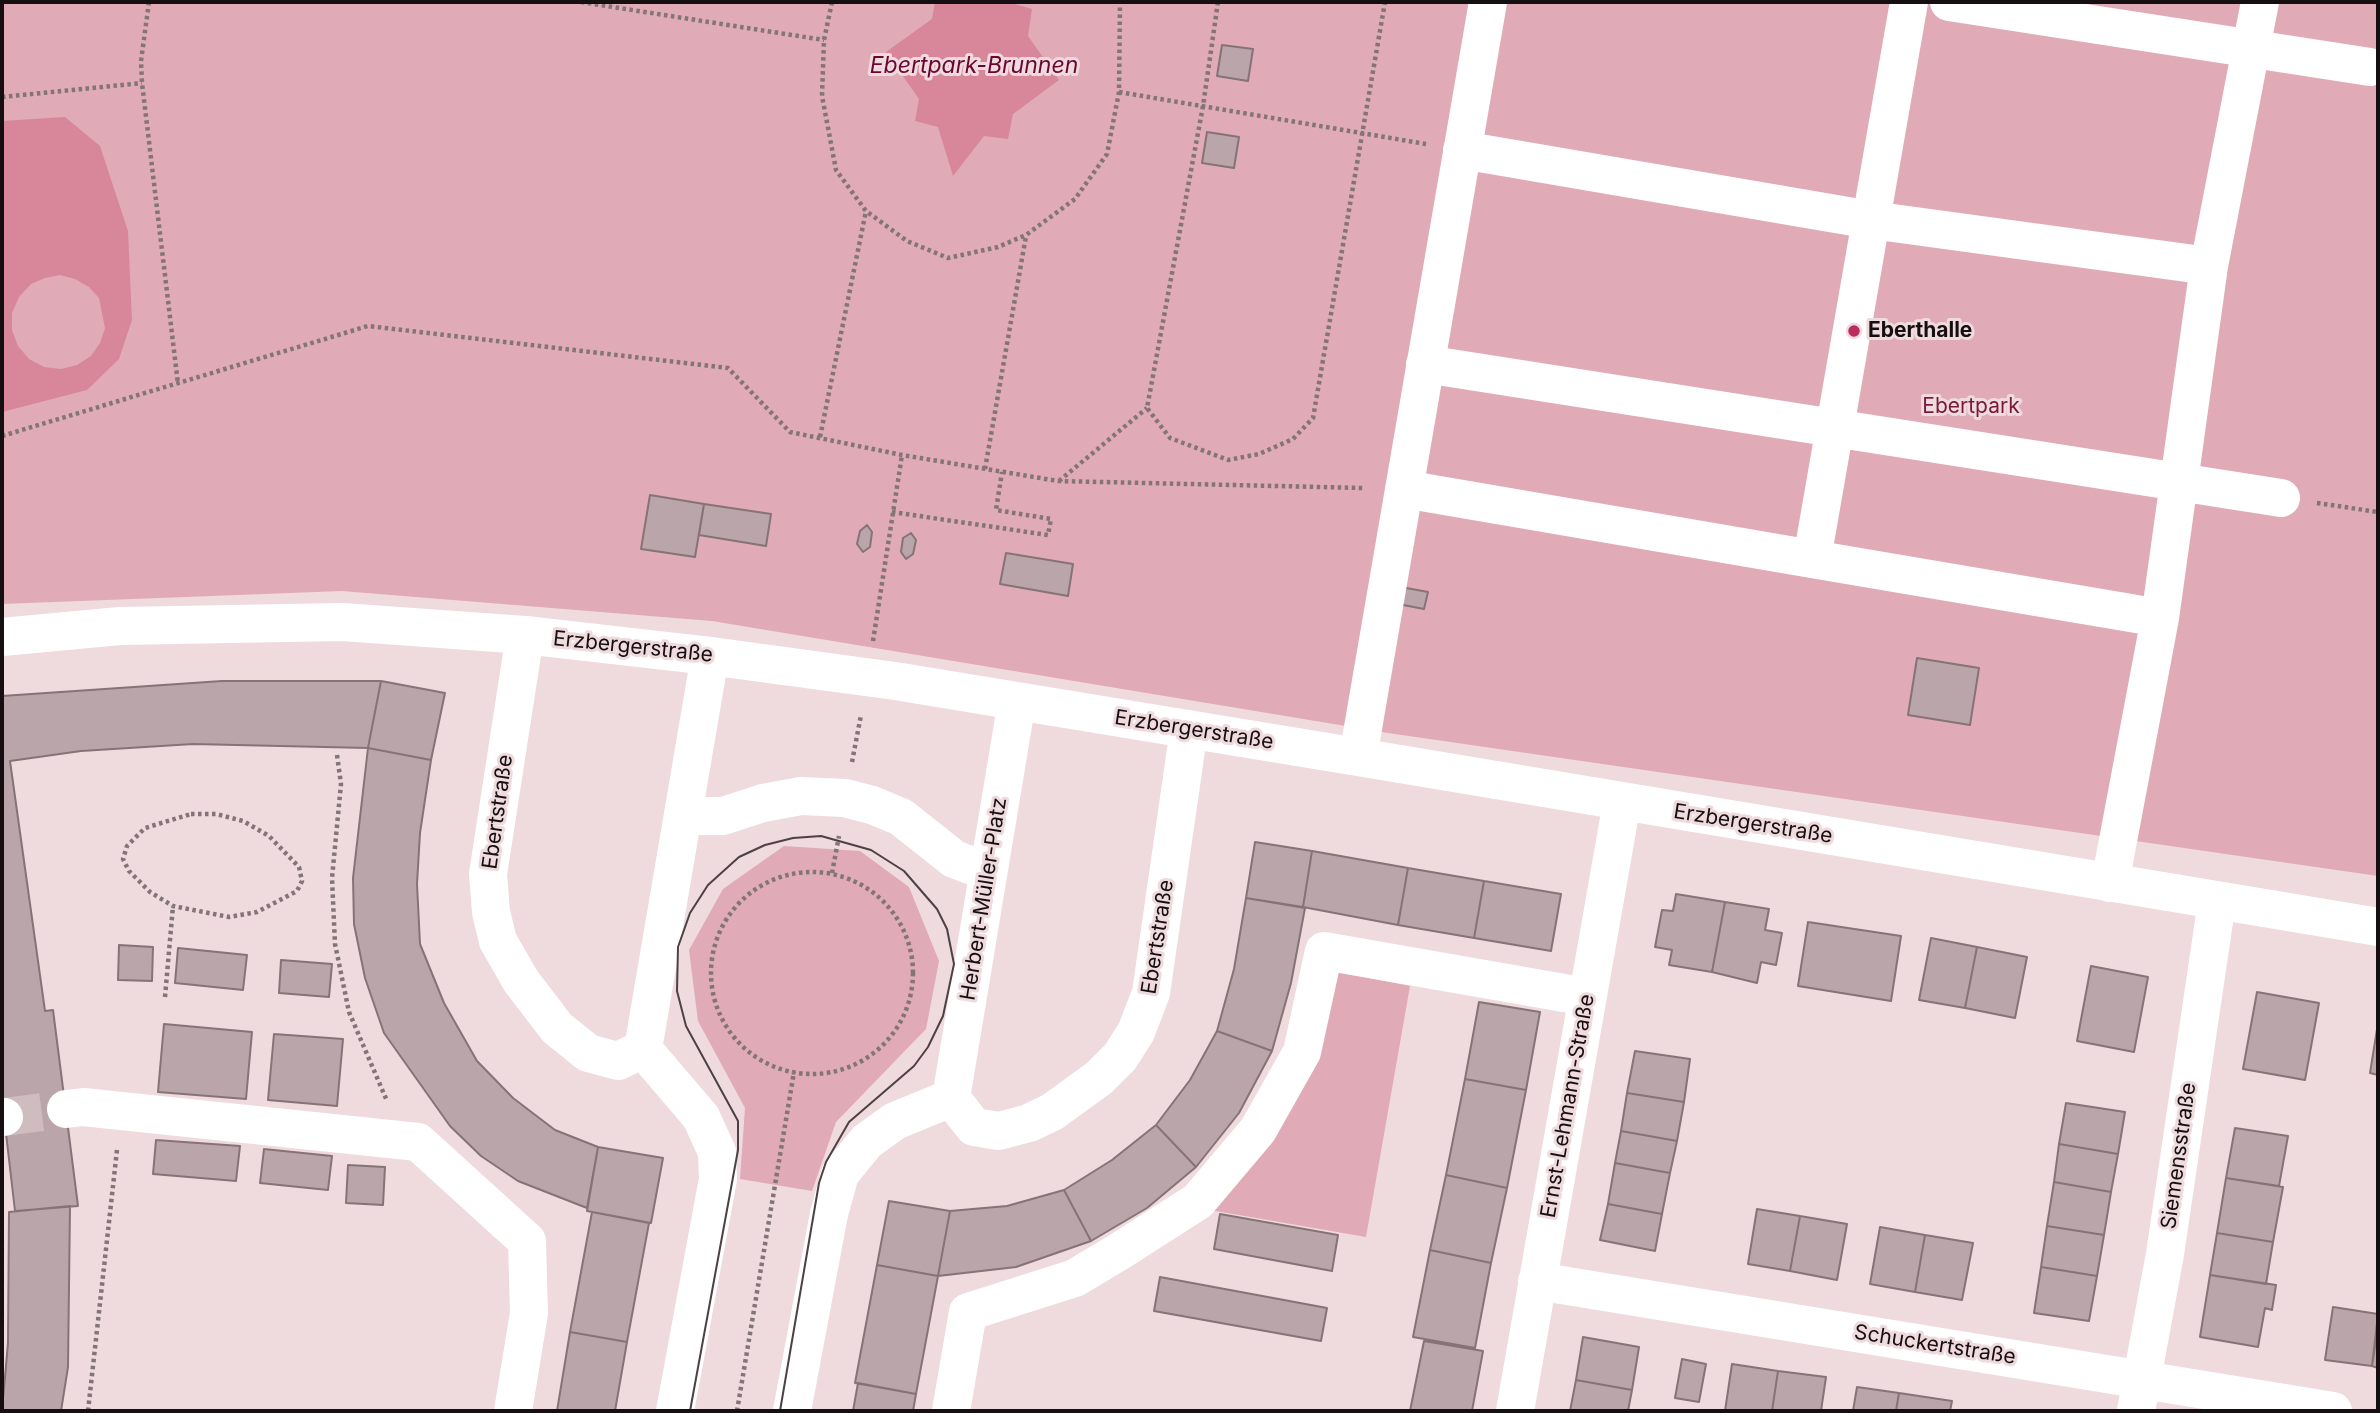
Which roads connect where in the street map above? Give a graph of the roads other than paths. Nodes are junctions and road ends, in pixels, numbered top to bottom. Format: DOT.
graph roads {
  1 [pos="1488,2"];
  2 [pos="1909,2"];
  3 [pos="1949,2"];
  4 [pos="2260,2"];
  5 [pos="2251,49"];
  6 [pos="2370,67"];
  7 [pos="1462,150"];
  8 [pos="1871,220"];
  9 [pos="2208,266"];
  10 [pos="1425,364"];
  11 [pos="1834,427"];
  12 [pos="2179,481"];
  13 [pos="1404,489"];
  14 [pos="2281,498"];
  15 [pos="1812,559"];
  16 [pos="2160,618"];
  17 [pos="525,635"];
  18 [pos="2,637"];
  19 [pos="710,656"];
  20 [pos="1017,701"];
  21 [pos="1189,729"];
  22 [pos="1358,757"];
  23 [pos="1622,802"];
  24 [pos="685,816"];
  25 [pos="988,872"];
  26 [pos="2110,883"];
  27 [pos="2217,901"];
  28 [pos="2378,926"];
  29 [pos="1587,997"];
  30 [pos="643,1049"];
  31 [pos="951,1098"];
  32 [pos="66,1109"];
  33 [pos="1537,1281"];
  34 [pos="2139,1395"];
  35 [pos="513,1411"];
  36 [pos="675,1411"];
  37 [pos="792,1411"];
  38 [pos="951,1411"];
  39 [pos="1516,1411"];
  40 [pos="2333,1411"];
  1 -- 7 [label="street"];
  2 -- 8 [label="street"];
  3 -- 5 [label="street"];
  4 -- 5 [label="street"];
  5 -- 6 [label="street"];
  5 -- 9 [label="street"];
  7 -- 8 [label="street"];
  7 -- 10 [label="street"];
  8 -- 9 [label="street"];
  8 -- 11 [label="street"];
  9 -- 12 [label="street"];
  10 -- 11 [label="street"];
  10 -- 13 [label="street"];
  11 -- 12 [label="street"];
  11 -- 15 [label="street"];
  12 -- 14 [label="street"];
  12 -- 16 [label="street"];
  13 -- 15 [label="street"];
  13 -- 22 [label="street"];
  15 -- 16 [label="street"];
  16 -- 26 [label="street"];
  17 -- 18 [label="street, Erzbergerstraße"];
  17 -- 19 [label="street, Erzbergerstraße"];
  17 -- 30 [label="street, Ebertstraße"];
  19 -- 20 [label="street, Erzbergerstraße"];
  19 -- 24 [label="street"];
  20 -- 21 [label="street, Erzbergerstraße"];
  20 -- 25 [label="street, Herbert-Müller-Platz"];
  21 -- 22 [label="street, Erzbergerstraße"];
  21 -- 31 [label="street, Ebertstraße"];
  22 -- 23 [label="street, Erzbergerstraße"];
  23 -- 26 [label="street, Erzbergerstraße"];
  23 -- 29 [label="street, Ernst-Lehmann-Straße"];
  24 -- 25 [label="street"];
  24 -- 30 [label="street"];
  25 -- 31 [label="street, Herbert-Müller-Platz"];
  26 -- 27 [label="street, Erzbergerstraße"];
  27 -- 28 [label="street, Erzbergerstraße"];
  27 -- 34 [label="street, Siemensstraße"];
  29 -- 33 [label="street, Ernst-Lehmann-Straße"];
  29 -- 38 [label="street"];
  30 -- 36 [label="street"];
  31 -- 37 [label="street"];
  32 -- 35 [label="street"];
  33 -- 34 [label="street, Schuckertstraße"];
  33 -- 39 [label="street, Ernst-Lehmann-Straße"];
  34 -- 40 [label="street, Schuckertstraße"];
}
